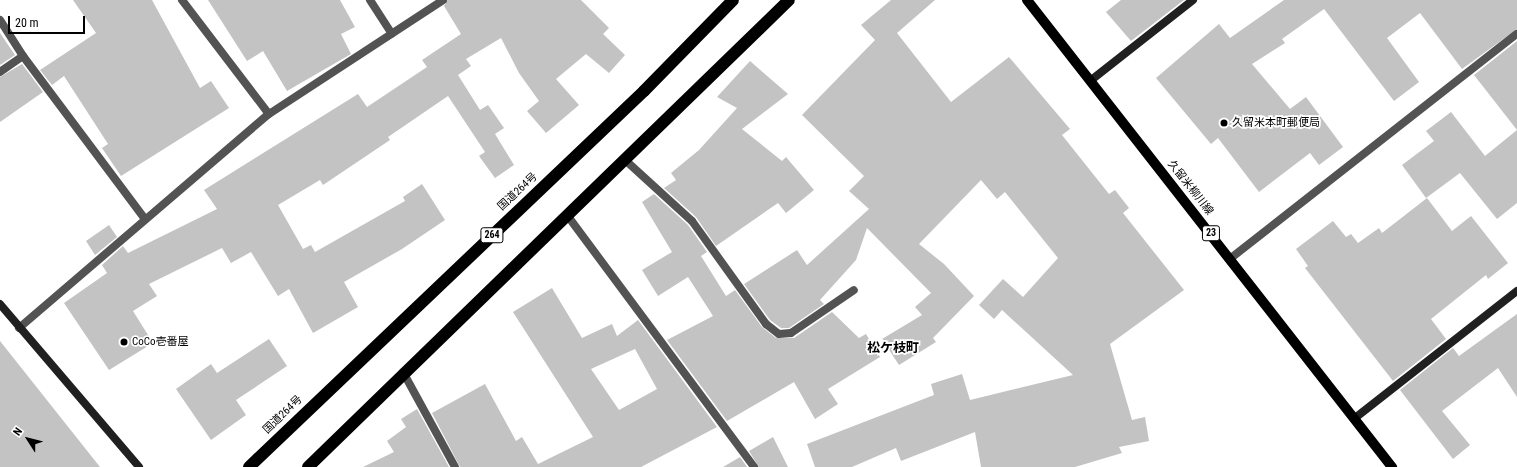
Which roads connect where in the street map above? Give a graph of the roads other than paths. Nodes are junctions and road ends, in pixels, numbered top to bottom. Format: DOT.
graph roads {
  1 [pos="182,0"];
  2 [pos="370,0"];
  3 [pos="443,0"];
  4 [pos="733,0"];
  5 [pos="789,0"];
  6 [pos="1028,0"];
  7 [pos="1193,0"];
  8 [pos="0,20"];
  9 [pos="392,34"];
  10 [pos="1517,34"];
  11 [pos="23,56"];
  12 [pos="0,72"];
  13 [pos="1090,81"];
  14 [pos="269,114"];
  15 [pos="624,159"];
  16 [pos="567,215"];
  17 [pos="144,218"];
  18 [pos="1231,258"];
  19 [pos="854,290"];
  20 [pos="1517,291"];
  21 [pos="0,304"];
  22 [pos="19,328"];
  23 [pos="403,372"];
  24 [pos="1355,418"];
  25 [pos="139,467"];
  26 [pos="248,467"];
  27 [pos="308,467"];
  28 [pos="455,467"];
  29 [pos="754,467"];
  30 [pos="1392,467"];
  1 -- 14 [label="street"];
  2 -- 9 [label="street"];
  3 -- 9 [label="street"];
  4 -- 26 [label="highway, 国道264号 / 264"];
  5 -- 15 [label="highway"];
  6 -- 13 [label="main road, 久留米柳川線 / 23"];
  7 -- 13 [label="street"];
  8 -- 11 [label="street"];
  9 -- 14 [label="street"];
  10 -- 18 [label="street"];
  11 -- 12 [label="street"];
  11 -- 17 [label="street"];
  13 -- 18 [label="main road, 久留米柳川線 / 23"];
  14 -- 17 [label="street"];
  15 -- 16 [label="highway"];
  15 -- 19 [label="street"];
  16 -- 23 [label="highway"];
  16 -- 29 [label="street"];
  17 -- 22 [label="street"];
  18 -- 24 [label="main road, 久留米柳川線 / 23"];
  20 -- 24 [label="street"];
  21 -- 22 [label="street"];
  22 -- 25 [label="street"];
  23 -- 27 [label="highway"];
  23 -- 28 [label="street"];
  24 -- 30 [label="main road, 久留米柳川線 / 23"];
}
